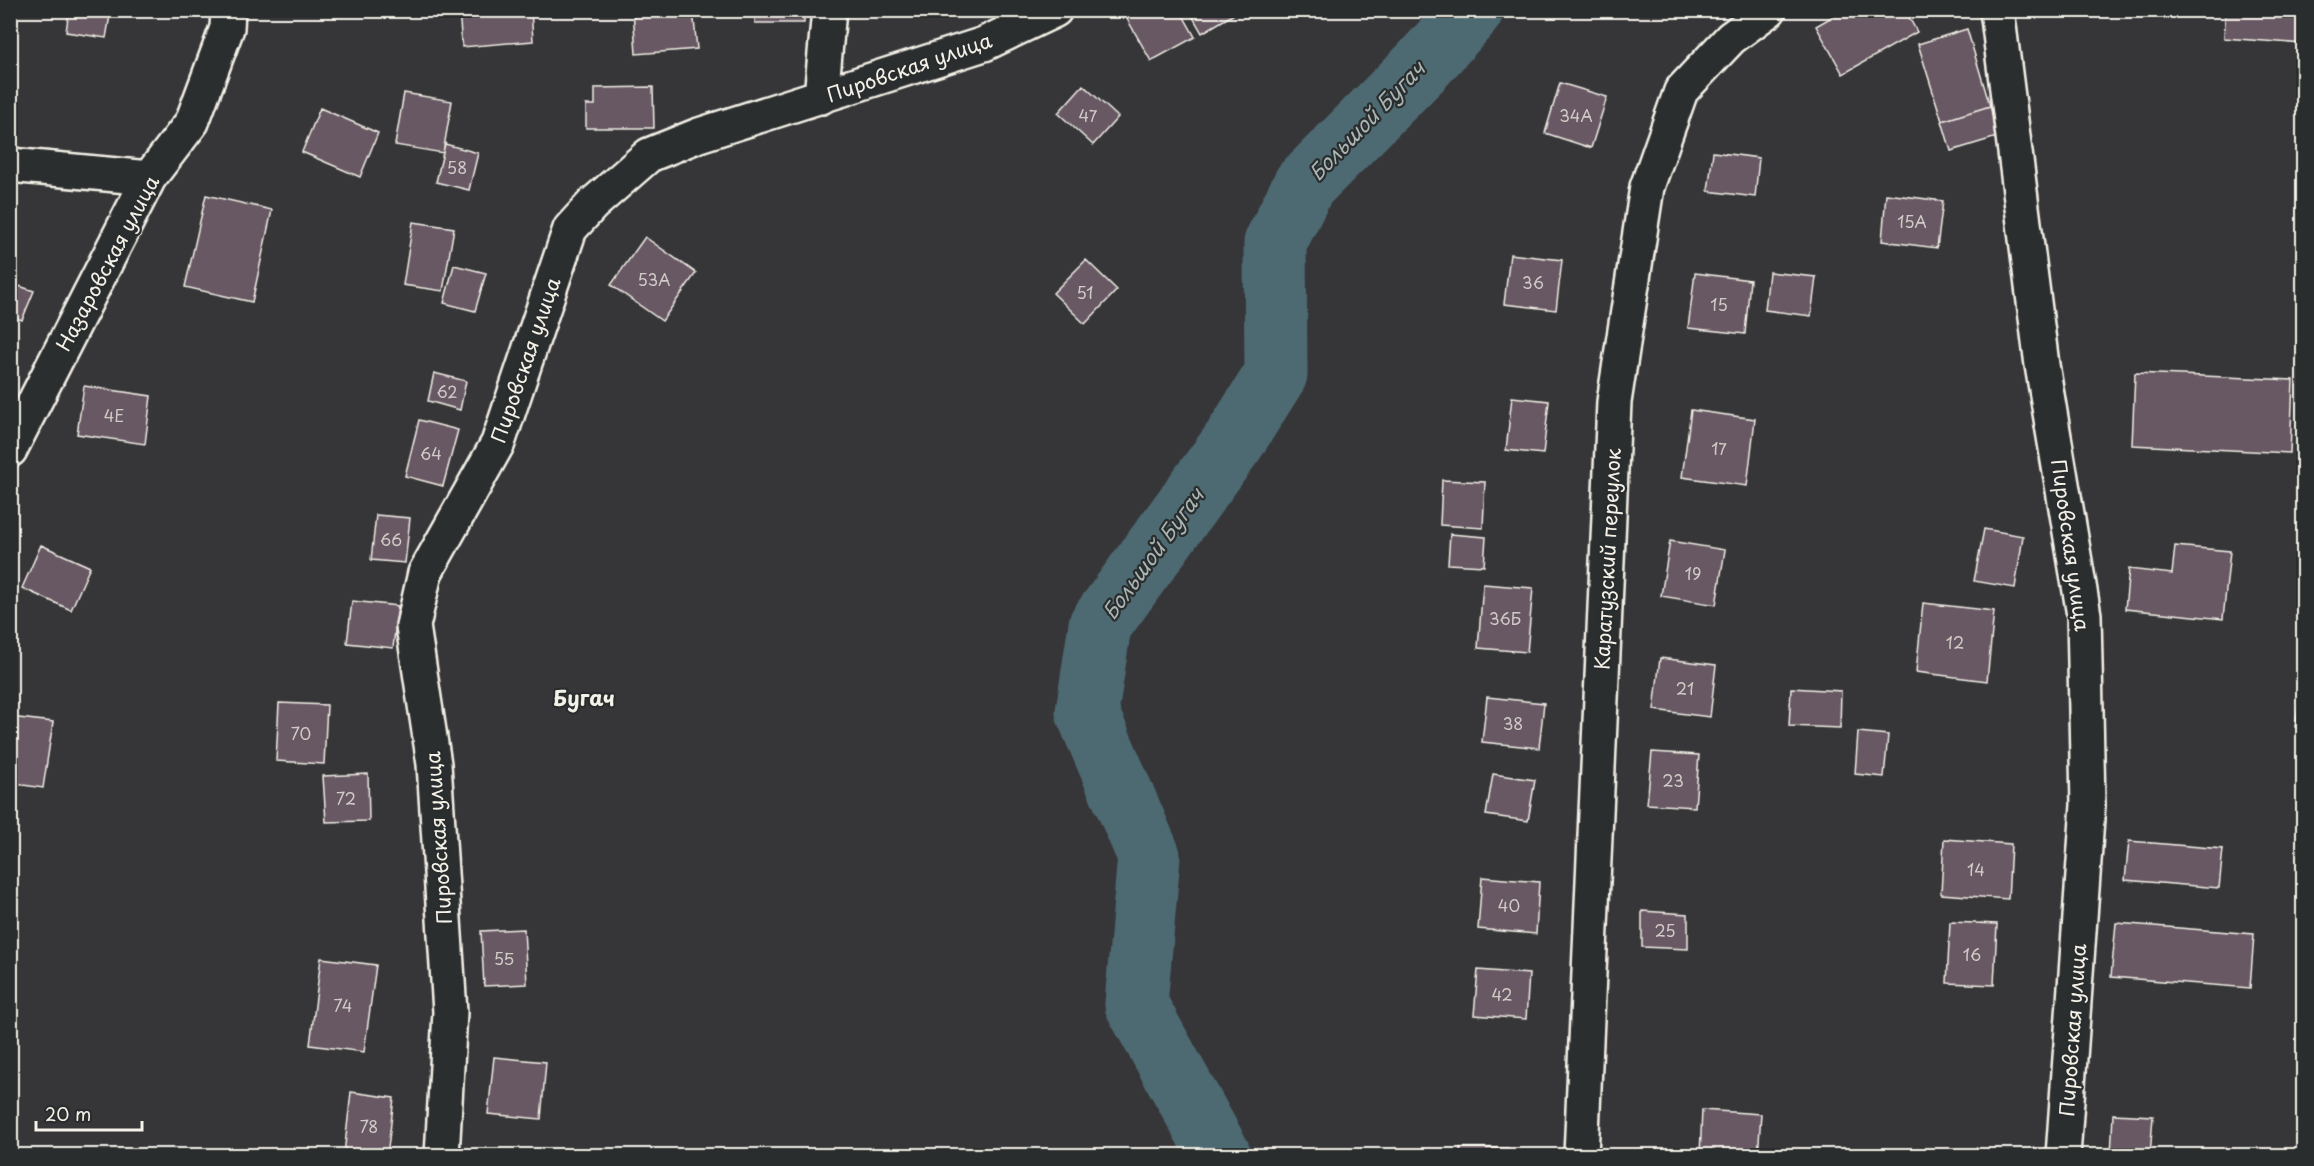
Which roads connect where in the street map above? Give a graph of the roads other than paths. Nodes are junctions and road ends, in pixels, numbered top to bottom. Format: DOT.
graph roads {
  1 [pos="228,10"];
  2 [pos="829,10"];
  3 [pos="1055,10"];
  4 [pos="1770,10"];
  5 [pos="1997,10"];
  6 [pos="821,97"];
  7 [pos="10,165"];
  8 [pos="149,178"];
  9 [pos="10,450"];
  10 [pos="441,1155"];
  11 [pos="1581,1155"];
  12 [pos="2063,1155"];
  1 -- 8 [label="street, Назаровская улица"];
  2 -- 6 [label="street"];
  3 -- 6 [label="street, Пировская улица"];
  4 -- 11 [label="street, Каратузский переулок"];
  5 -- 12 [label="street, Пировская улица"];
  6 -- 10 [label="street, Пировская улица"];
  7 -- 8 [label="street"];
  8 -- 9 [label="street, Назаровская улица"];
}
